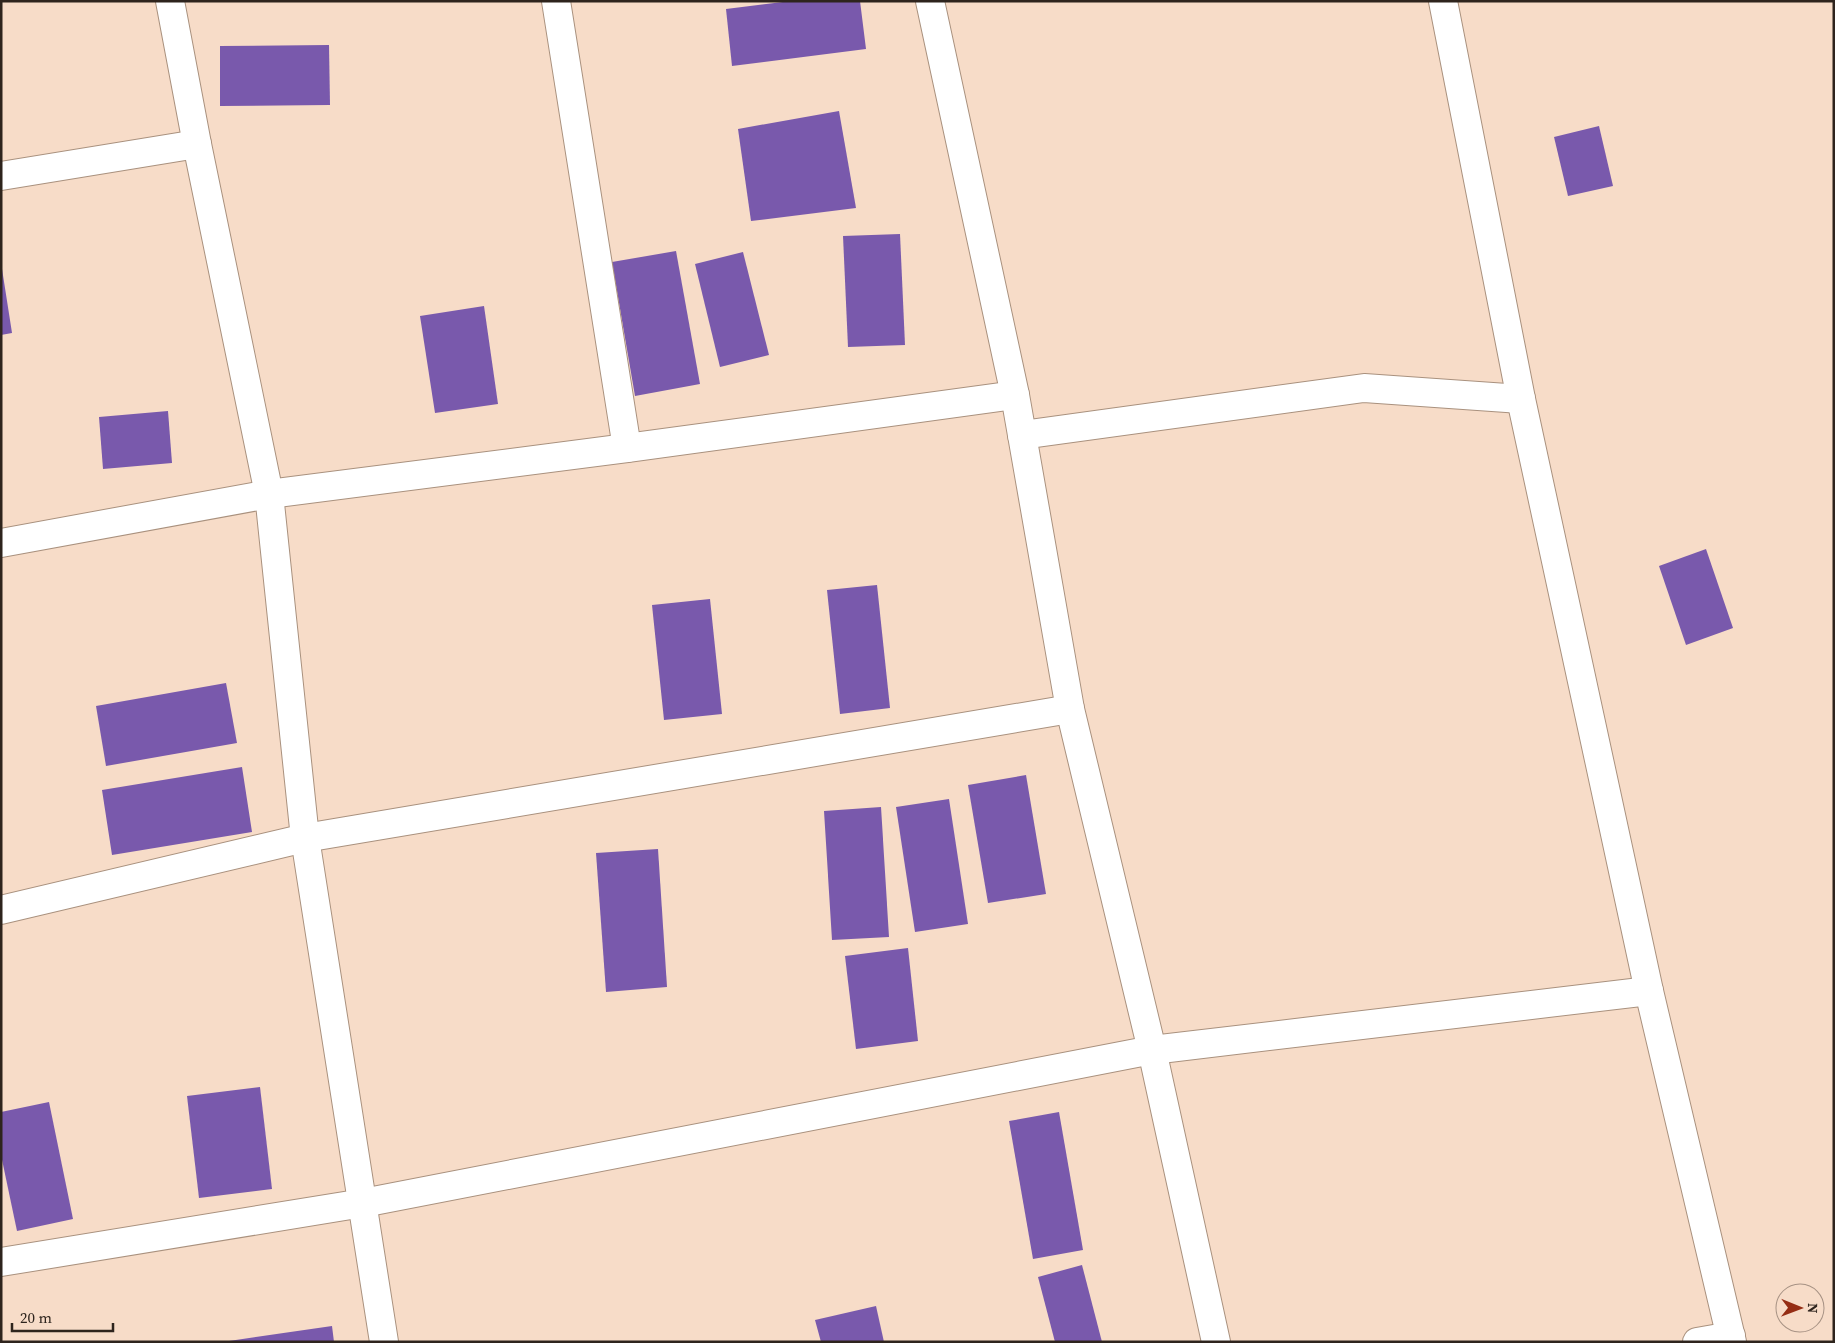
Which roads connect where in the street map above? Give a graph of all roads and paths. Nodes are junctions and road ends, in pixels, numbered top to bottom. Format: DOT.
graph roads {
  1 [pos="170,1"];
  2 [pos="556,1"];
  3 [pos="930,1"];
  4 [pos="1444,1"];
  5 [pos="197,144"];
  6 [pos="1,176"];
  7 [pos="1015,394"];
  8 [pos="1521,399"];
  9 [pos="1022,435"];
  10 [pos="628,448"];
  11 [pos="269,494"];
  12 [pos="1,543"];
  13 [pos="1070,709"];
  14 [pos="305,838"];
  15 [pos="1,910"];
  16 [pos="1649,991"];
  17 [pos="1152,1050"];
  18 [pos="363,1203"];
  19 [pos="1,1262"];
  20 [pos="1731,1339"];
  21 [pos="384,1342"];
  22 [pos="1216,1342"];
  23 [pos="1697,1342"];
  1 -- 5 [label="street"];
  2 -- 10 [label="street"];
  3 -- 7 [label="street"];
  4 -- 8 [label="street"];
  5 -- 6 [label="street"];
  5 -- 11 [label="street"];
  7 -- 9 [label="street"];
  7 -- 10 [label="street"];
  8 -- 9 [label="street"];
  8 -- 16 [label="street"];
  9 -- 13 [label="street"];
  10 -- 11 [label="street"];
  11 -- 12 [label="street"];
  11 -- 14 [label="street"];
  13 -- 14 [label="street"];
  13 -- 17 [label="street"];
  14 -- 15 [label="street"];
  14 -- 18 [label="street"];
  16 -- 17 [label="street"];
  16 -- 20 [label="street"];
  17 -- 18 [label="street"];
  17 -- 22 [label="street"];
  18 -- 19 [label="street"];
  18 -- 21 [label="street"];
  20 -- 23 [label="street"];
}
